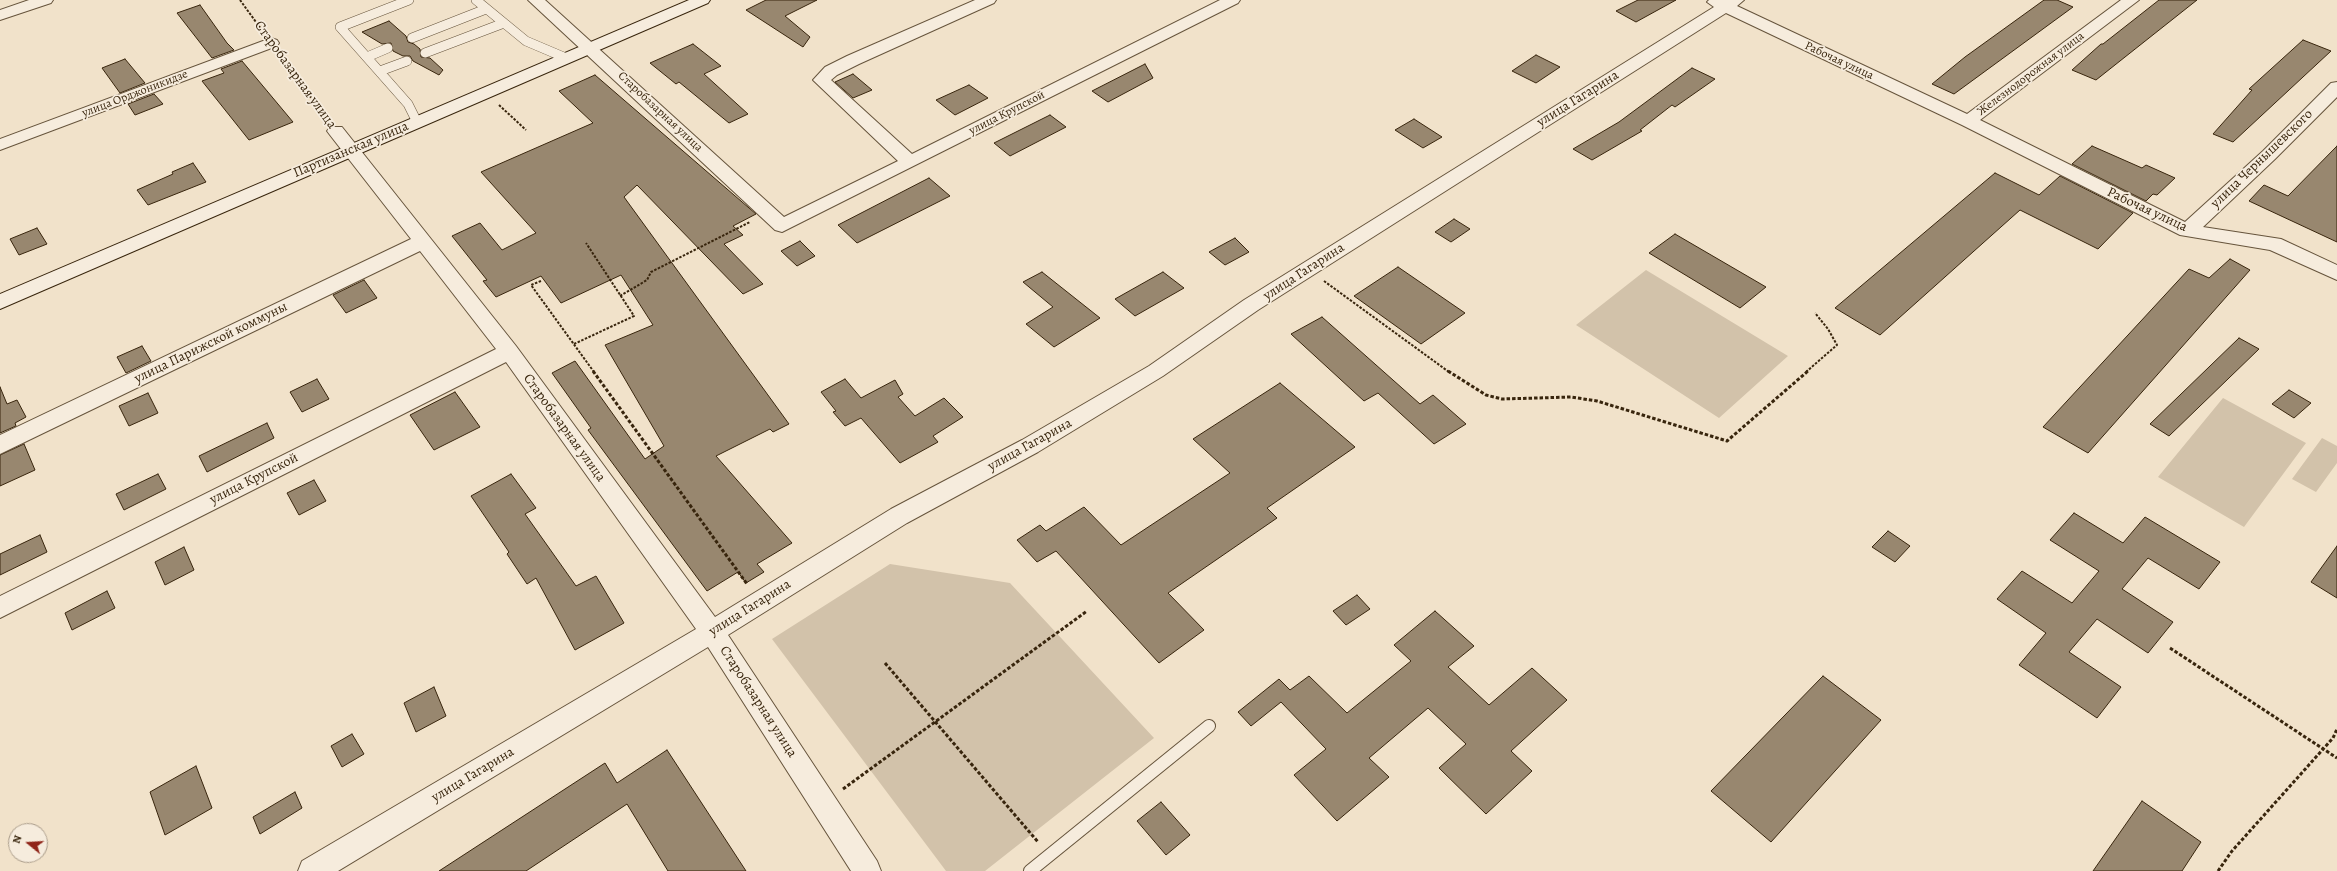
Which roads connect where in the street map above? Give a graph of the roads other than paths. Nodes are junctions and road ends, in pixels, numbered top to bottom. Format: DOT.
graph roads {
  1 [pos="45,0"];
  2 [pos="409,0"];
  3 [pos="476,0"];
  4 [pos="536,0"];
  5 [pos="702,0"];
  6 [pos="988,0"];
  7 [pos="1232,0"];
  8 [pos="2131,0"];
  9 [pos="1724,3"];
  10 [pos="486,9"];
  11 [pos="0,15"];
  12 [pos="504,23"];
  13 [pos="412,38"];
  14 [pos="271,43"];
  15 [pos="388,48"];
  16 [pos="591,48"];
  17 [pos="425,53"];
  18 [pos="367,57"];
  19 [pos="566,58"];
  20 [pos="407,61"];
  21 [pos="380,71"];
  22 [pos="2337,87"];
  23 [pos="1968,121"];
  24 [pos="417,122"];
  25 [pos="336,131"];
  26 [pos="2008,142"];
  27 [pos="0,145"];
  28 [pos="350,150"];
  29 [pos="910,162"];
  30 [pos="782,226"];
  31 [pos="2187,231"];
  32 [pos="422,242"];
  33 [pos="2337,273"];
  34 [pos="0,302"];
  35 [pos="509,351"];
  36 [pos="0,445"];
  37 [pos="0,608"];
  38 [pos="712,632"];
  39 [pos="1209,726"];
  40 [pos="312,871"];
  41 [pos="867,871"];
  42 [pos="1030,871"];
  1 -- 11 [label="street"];
  2 -- 18 [label="lane"];
  3 -- 10 [label="lane"];
  4 -- 16 [label="street, Старобазарная улица"];
  5 -- 16 [label="street, Партизанская улица"];
  6 -- 29 [label="street"];
  7 -- 29 [label="street, улица Крупской"];
  8 -- 23 [label="street, Железнодорожная улица"];
  9 -- 23 [label="street, Рабочая улица"];
  9 -- 38 [label="street, улица Гагарина"];
  10 -- 12 [label="lane"];
  10 -- 13 [label="lane"];
  12 -- 17 [label="lane"];
  12 -- 19 [label="lane"];
  14 -- 27 [label="street, улица Орджоникидзе"];
  15 -- 18 [label="lane"];
  16 -- 19 [label="street, Партизанская улица"];
  16 -- 30 [label="street, Старобазарная улица"];
  18 -- 21 [label="lane"];
  19 -- 24 [label="street, Партизанская улица"];
  20 -- 21 [label="lane"];
  21 -- 24 [label="lane"];
  22 -- 31 [label="street, улица Чернышевского"];
  23 -- 26 [label="street, Железнодорожная улица"];
  24 -- 28 [label="street, Партизанская улица"];
  25 -- 28 [label="street, Старобазарная улица"];
  26 -- 31 [label="street, Рабочая улица"];
  28 -- 32 [label="street, Старобазарная улица"];
  28 -- 34 [label="street, Партизанская улица"];
  29 -- 30 [label="street, улица Крупской"];
  31 -- 33 [label="street, Рабочая улица"];
  32 -- 35 [label="street, Старобазарная улица"];
  32 -- 36 [label="street, улица Парижской коммуны"];
  35 -- 37 [label="street, улица Крупской"];
  35 -- 38 [label="street, Старобазарная улица"];
  38 -- 40 [label="street, улица Гагарина"];
  38 -- 41 [label="street, Старобазарная улица"];
  39 -- 42 [label="lane"];
}
